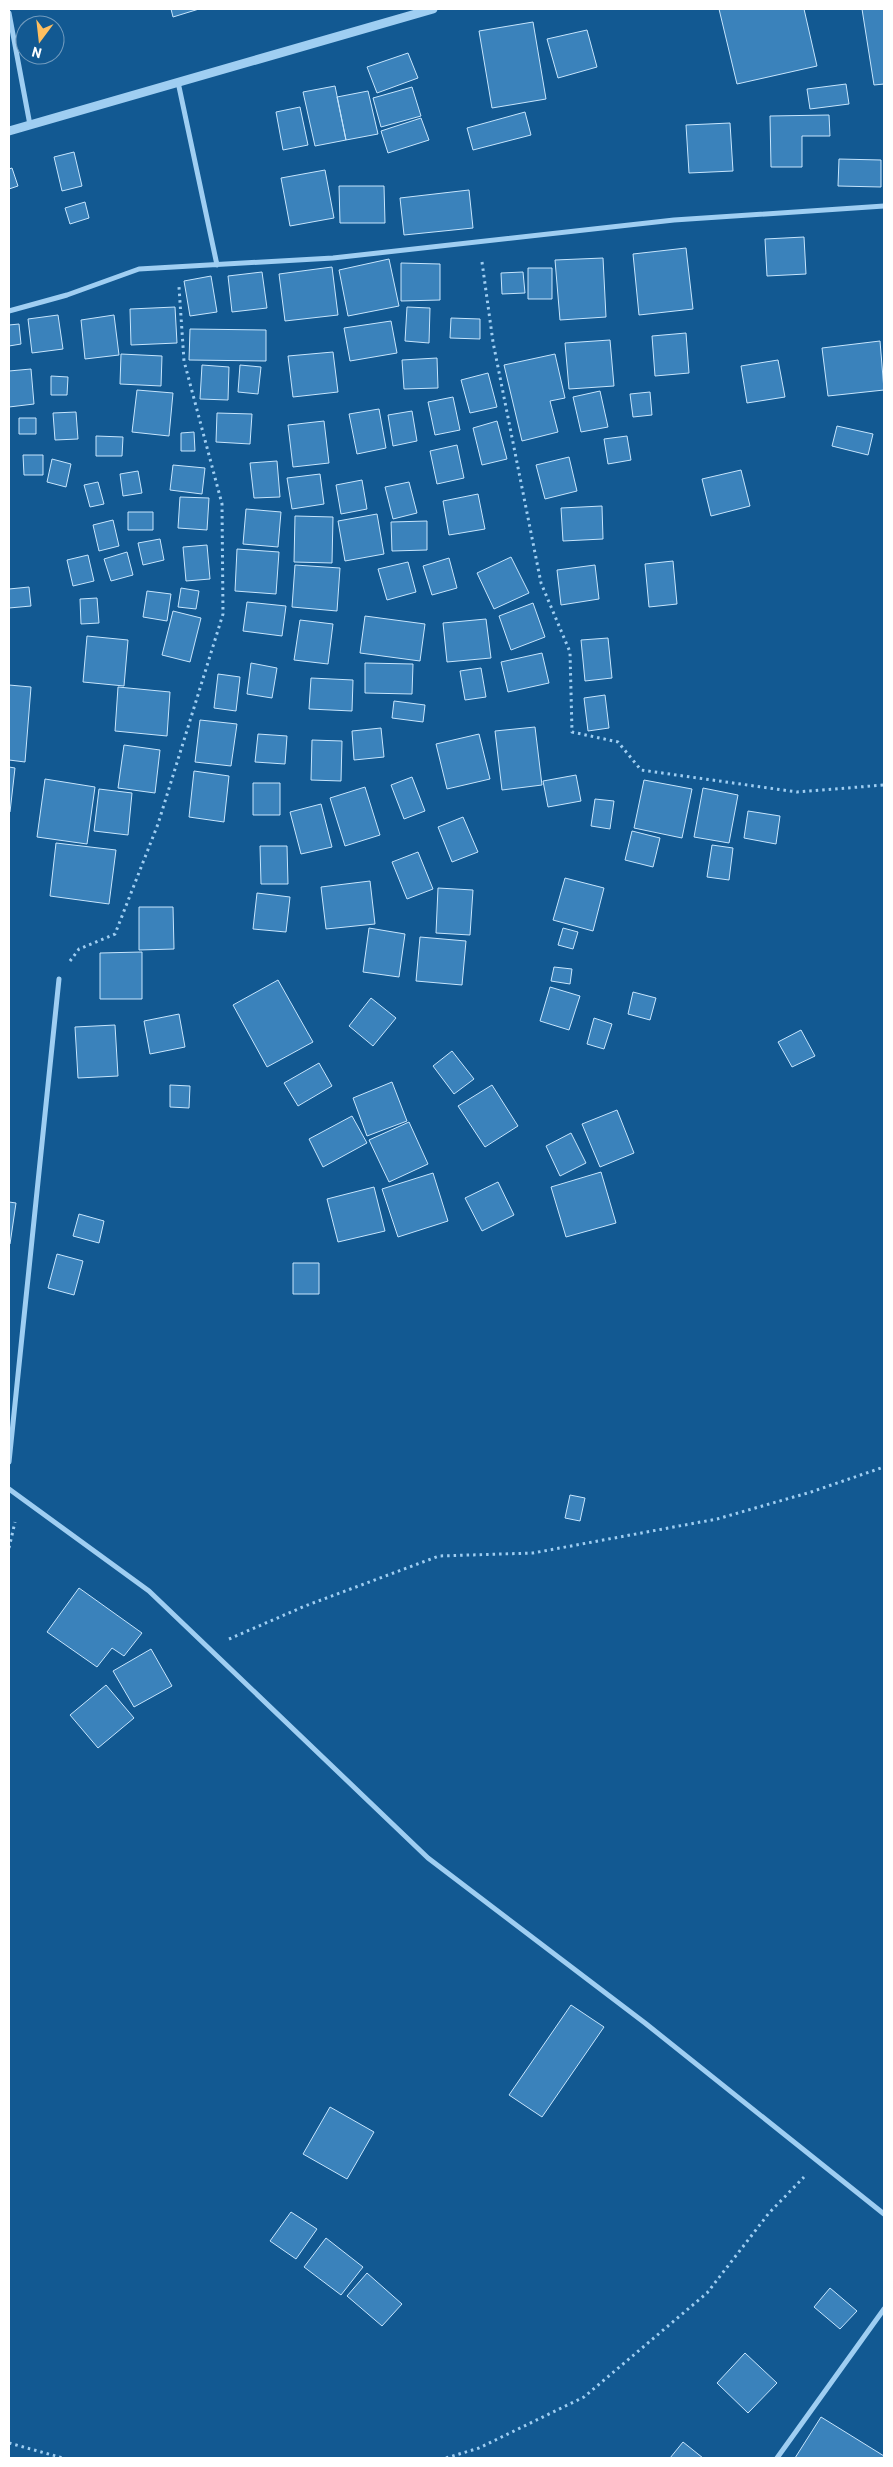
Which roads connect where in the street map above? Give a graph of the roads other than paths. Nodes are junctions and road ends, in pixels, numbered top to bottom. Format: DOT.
graph roads {
  1 [pos="434,9"];
  2 [pos="9,14"];
  3 [pos="178,82"];
  4 [pos="30,125"];
  5 [pos="9,132"];
  6 [pos="884,206"];
  7 [pos="217,265"];
  8 [pos="9,310"];
  9 [pos="59,979"];
  10 [pos="9,1462"];
  11 [pos="9,1489"];
  12 [pos="884,2214"];
  13 [pos="884,2309"];
  14 [pos="777,2458"];
  1 -- 3 [label="street"];
  2 -- 4 [label="street"];
  3 -- 4 [label="street"];
  3 -- 7 [label="street"];
  4 -- 5 [label="street"];
  6 -- 7 [label="street"];
  7 -- 8 [label="street"];
  9 -- 10 [label="street"];
  11 -- 12 [label="street"];
  13 -- 14 [label="street"];
}
